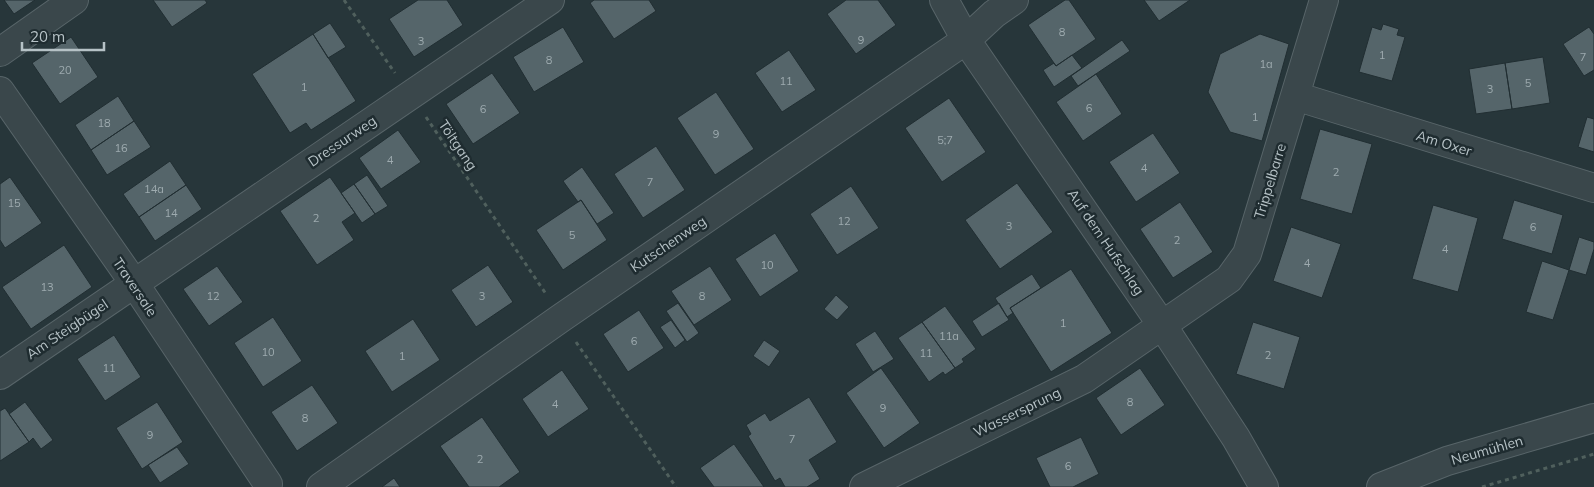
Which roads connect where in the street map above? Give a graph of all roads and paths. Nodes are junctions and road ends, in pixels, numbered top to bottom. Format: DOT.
graph roads {
  1 [pos="74,0"];
  2 [pos="344,0"];
  3 [pos="550,0"];
  4 [pos="944,0"];
  5 [pos="1014,0"];
  6 [pos="1324,0"];
  7 [pos="966,40"];
  8 [pos="0,52"];
  9 [pos="0,91"];
  10 [pos="411,94"];
  11 [pos="1296,96"];
  12 [pos="1594,188"];
  13 [pos="134,283"];
  14 [pos="546,295"];
  15 [pos="1162,325"];
  16 [pos="572,337"];
  17 [pos="0,375"];
  18 [pos="1594,418"];
  19 [pos="1594,454"];
  20 [pos="273,486"];
  21 [pos="321,487"];
  22 [pos="676,487"];
  23 [pos="864,487"];
  24 [pos="1264,487"];
  25 [pos="1381,487"];
  26 [pos="1482,487"];
  1 -- 8 [label="street"];
  2 -- 10 [label="path, Töltgang"];
  3 -- 10 [label="street, Dressurweg"];
  4 -- 7 [label="street, Auf dem Hufschlag"];
  5 -- 7 [label="street, Kutschenweg"];
  6 -- 11 [label="street, Trippelbarre"];
  7 -- 15 [label="street, Auf dem Hufschlag"];
  7 -- 21 [label="street, Kutschenweg"];
  9 -- 13 [label="street, Traversale"];
  10 -- 13 [label="street, Dressurweg"];
  10 -- 14 [label="path, Töltgang"];
  11 -- 12 [label="street, Am Oxer"];
  11 -- 15 [label="street, Trippelbarre"];
  13 -- 17 [label="street, Am Steigbügel"];
  13 -- 20 [label="street, Traversale"];
  15 -- 23 [label="street, Wassersprung"];
  15 -- 24 [label="street, Auf dem Hufschlag"];
  16 -- 22 [label="path"];
  18 -- 25 [label="street, Neumühlen"];
  19 -- 26 [label="path"];
}
